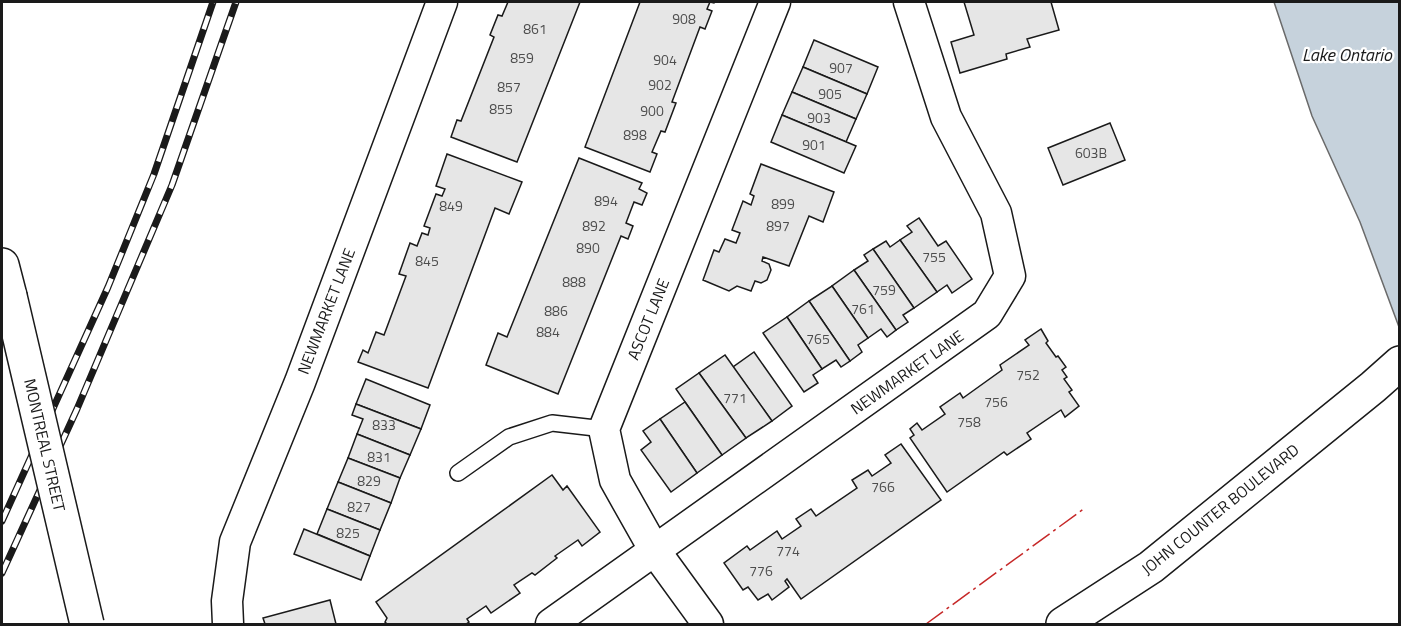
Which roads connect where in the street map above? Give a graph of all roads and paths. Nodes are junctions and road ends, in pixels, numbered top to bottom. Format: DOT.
graph roads {
  1 [pos="442,2"];
  2 [pos="775,2"];
  3 [pos="909,2"];
  4 [pos="6,281"];
  5 [pos="1400,363"];
  6 [pos="604,429"];
  7 [pos="458,473"];
  8 [pos="655,551"];
  9 [pos="87,624"];
  10 [pos="228,624"];
  11 [pos="551,624"];
  12 [pos="708,624"];
  13 [pos="1063,624"];
  1 -- 10 [label="street, NEWMARKET LANE"];
  2 -- 6 [label="street, ASCOT LANE"];
  3 -- 8 [label="street, NEWMARKET LANE"];
  4 -- 9 [label="main road, MONTREAL STREET, bridge"];
  5 -- 13 [label="main road, JOHN COUNTER BOULEVARD"];
  6 -- 7 [label="lane"];
  6 -- 8 [label="street"];
  8 -- 11 [label="street, NEWMARKET LANE"];
  8 -- 12 [label="street"];
}
